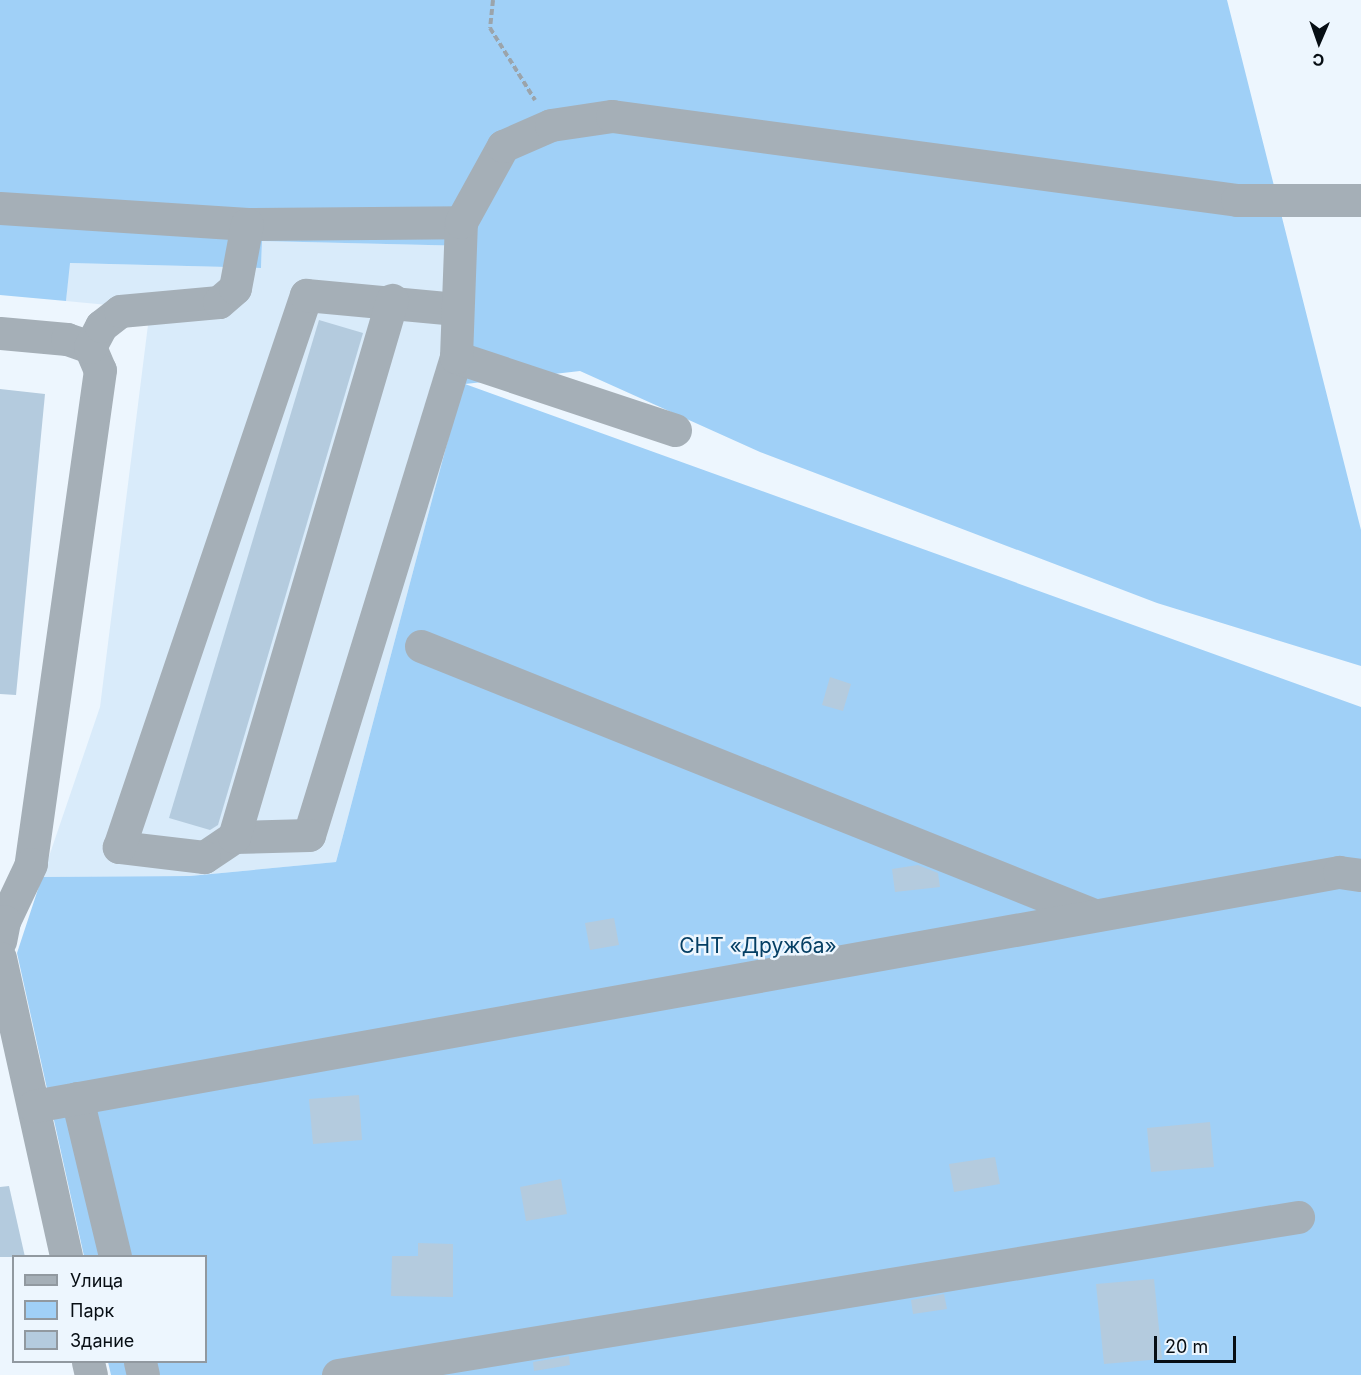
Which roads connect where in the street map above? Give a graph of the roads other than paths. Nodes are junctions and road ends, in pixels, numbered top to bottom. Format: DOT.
graph roads {
  1 [pos="1361,200"];
  2 [pos="0,208"];
  3 [pos="461,222"];
  4 [pos="247,224"];
  5 [pos="392,300"];
  6 [pos="456,309"];
  7 [pos="0,333"];
  8 [pos="90,347"];
  9 [pos="456,357"];
  10 [pos="675,430"];
  11 [pos="421,646"];
  12 [pos="234,837"];
  13 [pos="1361,875"];
  14 [pos="9,890"];
  15 [pos="1094,915"];
  16 [pos="0,941"];
  17 [pos="0,958"];
  18 [pos="77,1098"];
  19 [pos="34,1106"];
  20 [pos="1298,1217"];
  21 [pos="66,1255"];
  22 [pos="115,1255"];
  23 [pos="338,1375"];
  1 -- 3 [label="lane"];
  2 -- 4 [label="lane"];
  3 -- 4 [label="lane"];
  3 -- 6 [label="lane"];
  4 -- 8 [label="lane"];
  5 -- 6 [label="lane"];
  5 -- 12 [label="lane"];
  5 -- 12 [label="lane"];
  6 -- 9 [label="lane"];
  7 -- 8 [label="lane"];
  8 -- 14 [label="lane"];
  9 -- 10 [label="lane"];
  9 -- 12 [label="lane"];
  11 -- 15 [label="lane"];
  13 -- 15 [label="lane"];
  14 -- 16 [label="lane"];
  15 -- 18 [label="lane"];
  17 -- 19 [label="lane"];
  18 -- 19 [label="lane"];
  18 -- 22 [label="lane"];
  19 -- 21 [label="lane"];
  20 -- 23 [label="lane"];
}
